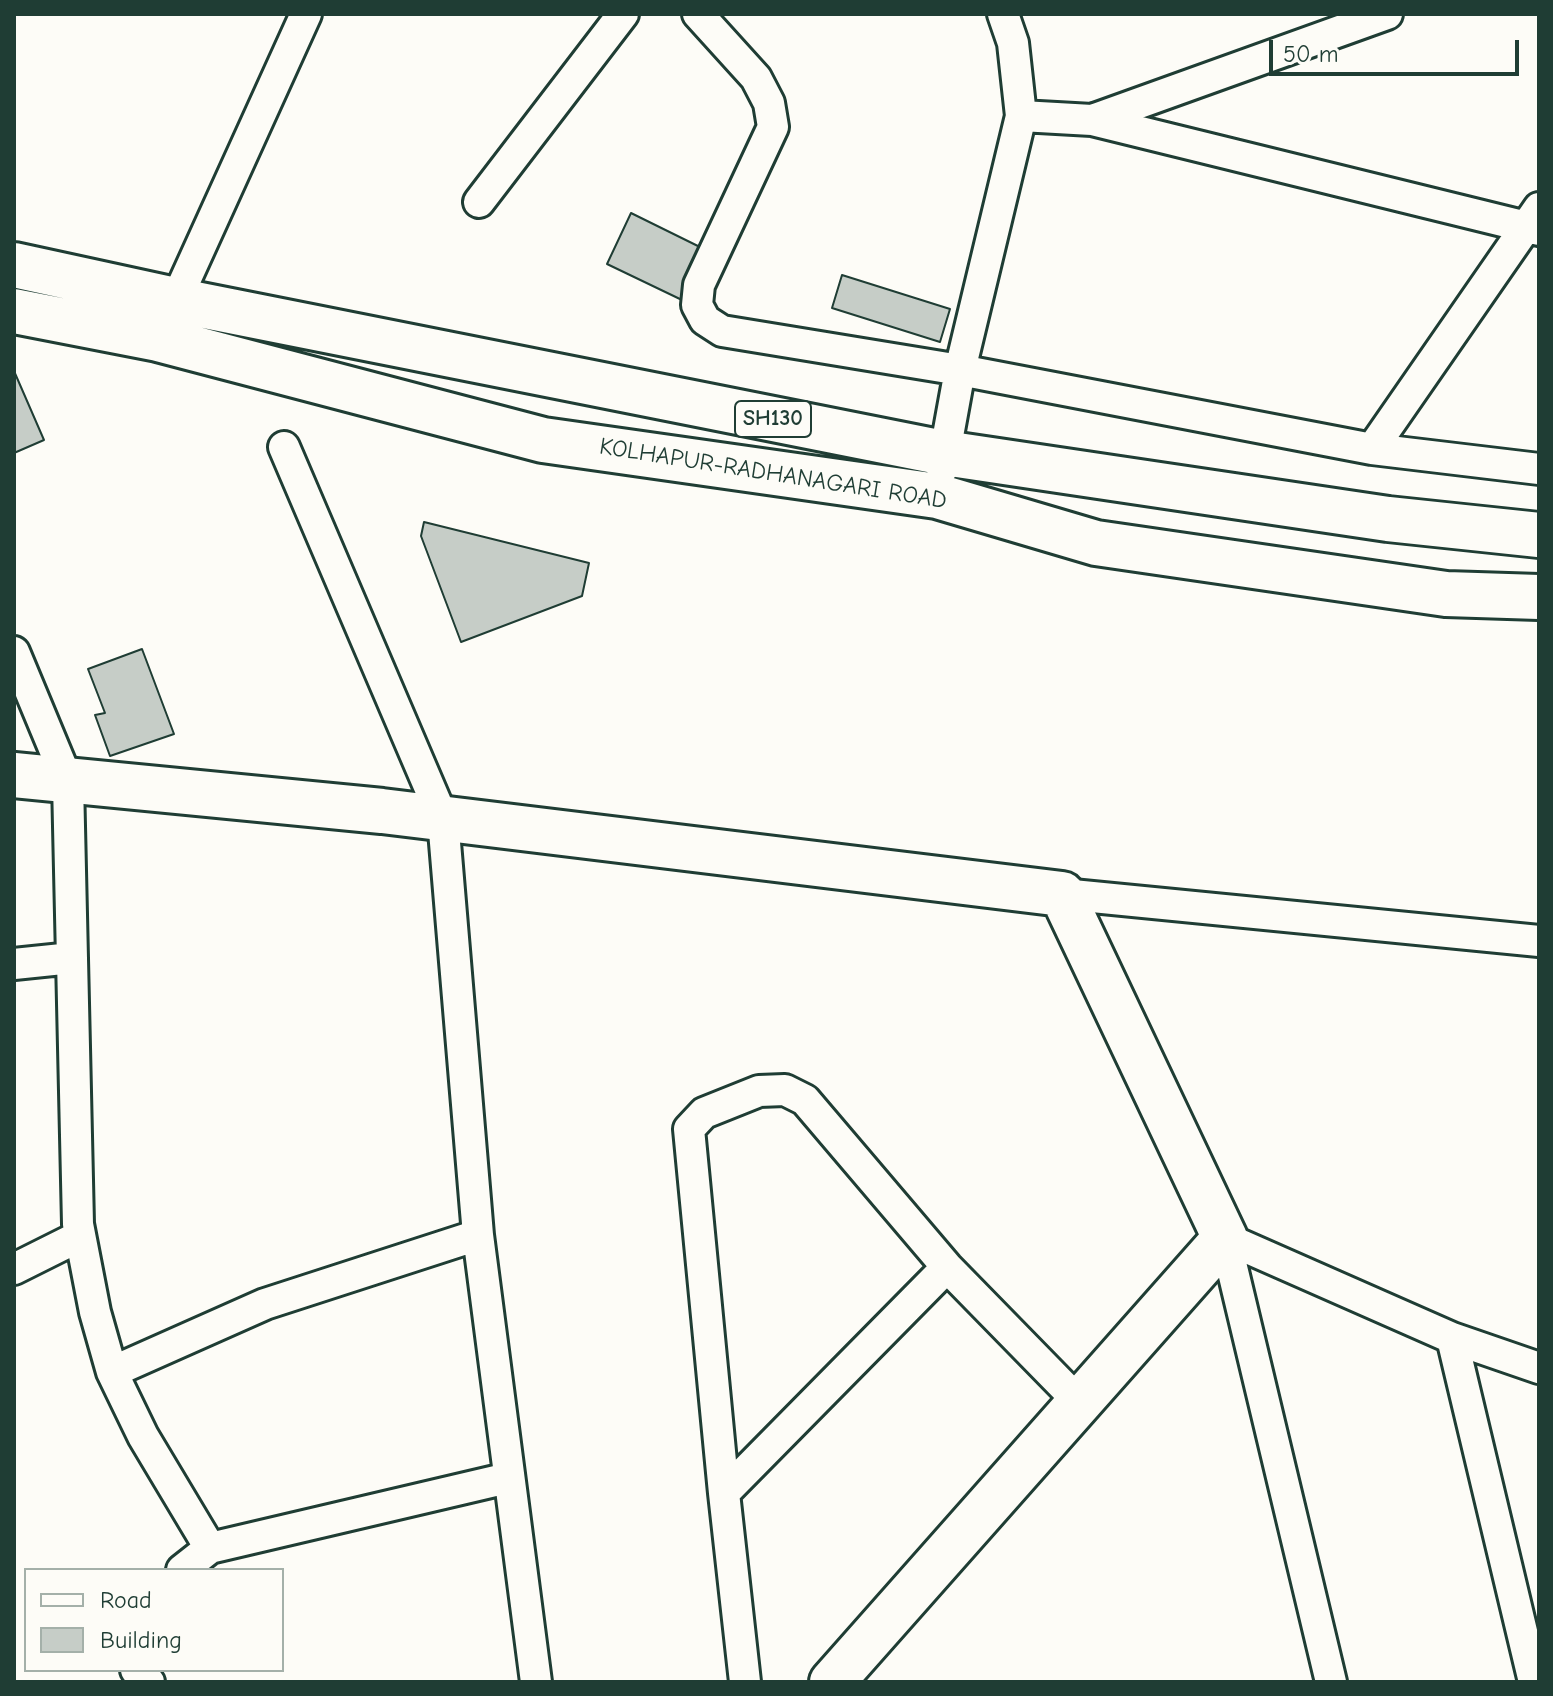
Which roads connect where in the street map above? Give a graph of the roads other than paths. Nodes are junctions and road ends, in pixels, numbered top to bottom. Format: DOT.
graph roads {
  1 [pos="306,14"];
  2 [pos="623,14"];
  3 [pos="698,14"];
  4 [pos="1003,14"];
  5 [pos="1387,14"];
  6 [pos="1021,116"];
  7 [pos="1092,120"];
  8 [pos="479,202"];
  9 [pos="1534,222"];
  10 [pos="14,265"];
  11 [pos="175,300"];
  12 [pos="14,311"];
  13 [pos="158,339"];
  14 [pos="960,370"];
  15 [pos="284,447"];
  16 [pos="1372,449"];
  17 [pos="944,453"];
  18 [pos="1539,469"];
  19 [pos="937,496"];
  20 [pos="1539,535"];
  21 [pos="1539,597"];
  22 [pos="14,652"];
  23 [pos="14,775"];
  24 [pos="68,782"];
  25 [pos="443,819"];
  26 [pos="1062,894"];
  27 [pos="1539,941"];
  28 [pos="72,958"];
  29 [pos="14,964"];
  30 [pos="478,1235"];
  31 [pos="80,1236"];
  32 [pos="1225,1238"];
  33 [pos="947,1267"];
  34 [pos="14,1269"];
  35 [pos="1452,1338"];
  36 [pos="1539,1368"];
  37 [pos="112,1372"];
  38 [pos="1080,1403"];
  39 [pos="508,1478"];
  40 [pos="724,1493"];
  41 [pos="210,1548"];
  42 [pos="185,1568"];
  43 [pos="737,1681"];
  44 [pos="536,1682"];
  45 [pos="832,1682"];
  46 [pos="1331,1682"];
  47 [pos="1534,1682"];
  1 -- 11 [label="street"];
  2 -- 8 [label="street"];
  3 -- 14 [label="street"];
  4 -- 6 [label="street"];
  5 -- 7 [label="street"];
  6 -- 7 [label="street"];
  6 -- 14 [label="street"];
  7 -- 9 [label="street"];
  9 -- 16 [label="street"];
  10 -- 11 [label="main road, SH130"];
  11 -- 13 [label="street"];
  11 -- 17 [label="main road, SH130"];
  12 -- 13 [label="main road, KOLHAPUR-RADHANAGARI ROAD"];
  13 -- 19 [label="main road, KOLHAPUR-RADHANAGARI ROAD"];
  14 -- 16 [label="street"];
  14 -- 17 [label="street"];
  15 -- 25 [label="street"];
  16 -- 18 [label="street"];
  17 -- 19 [label="street"];
  17 -- 20 [label="main road, SH130"];
  19 -- 21 [label="main road, KOLHAPUR-RADHANAGARI ROAD"];
  22 -- 24 [label="street"];
  23 -- 24 [label="main road"];
  24 -- 25 [label="main road"];
  24 -- 28 [label="street"];
  25 -- 26 [label="main road"];
  25 -- 30 [label="street"];
  26 -- 27 [label="street"];
  26 -- 32 [label="main road"];
  28 -- 29 [label="street"];
  28 -- 31 [label="street"];
  30 -- 37 [label="street"];
  30 -- 39 [label="street"];
  31 -- 34 [label="street"];
  31 -- 37 [label="street"];
  32 -- 35 [label="street"];
  32 -- 38 [label="main road"];
  32 -- 46 [label="street"];
  33 -- 38 [label="street"];
  33 -- 40 [label="street"];
  33 -- 40 [label="street"];
  35 -- 36 [label="street"];
  35 -- 47 [label="street"];
  37 -- 41 [label="street"];
  38 -- 45 [label="main road"];
  39 -- 41 [label="street"];
  39 -- 44 [label="street"];
  40 -- 43 [label="street"];
  41 -- 42 [label="street"];
}
